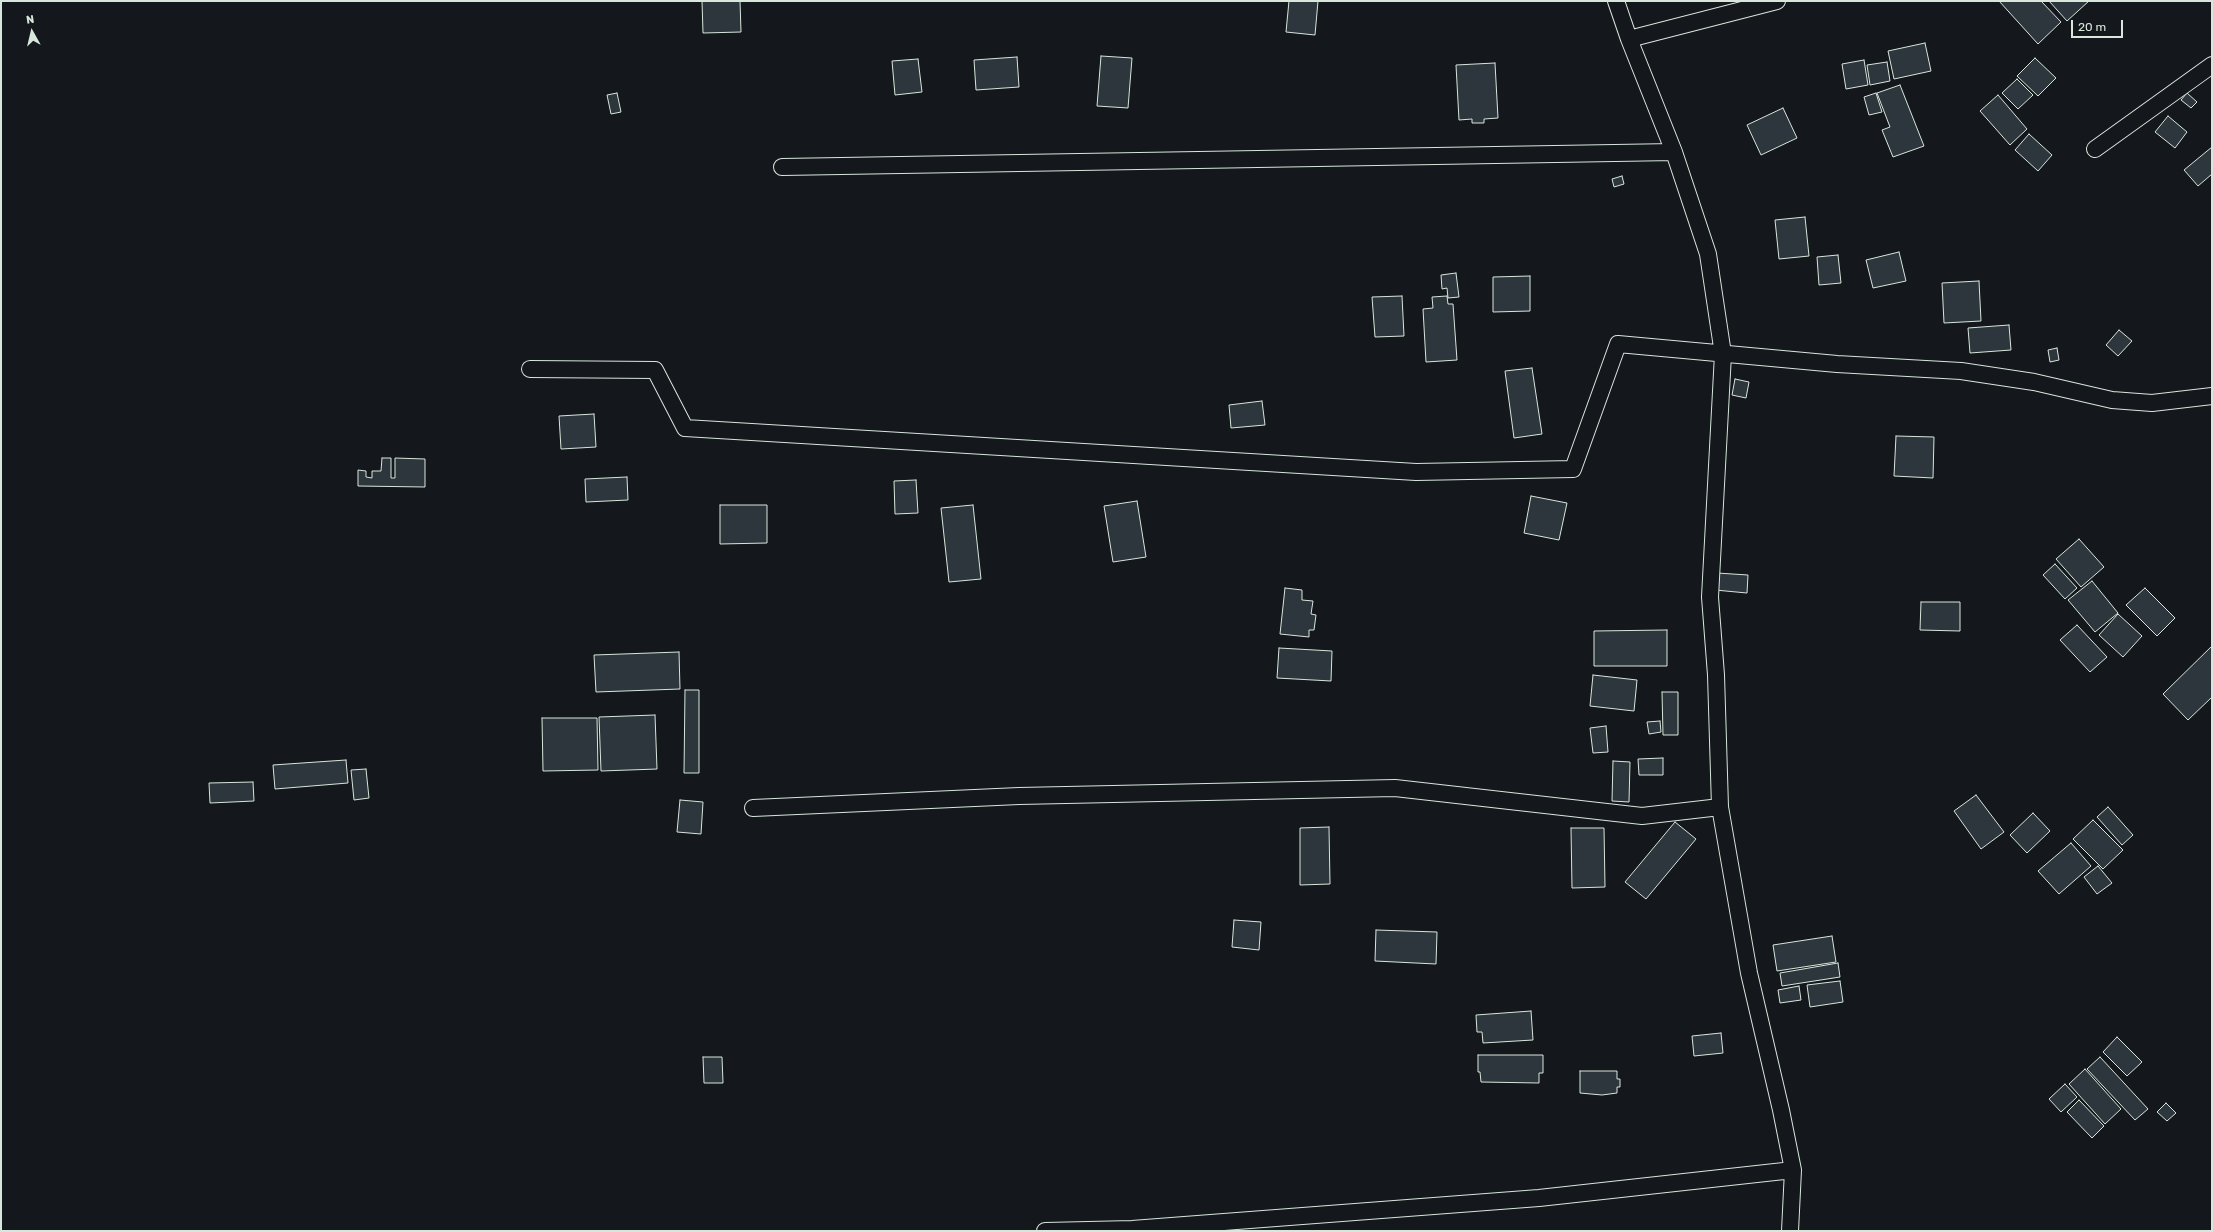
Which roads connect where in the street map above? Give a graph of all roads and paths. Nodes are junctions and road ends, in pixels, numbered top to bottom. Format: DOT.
graph roads {
  1 [pos="1616,1"];
  2 [pos="1777,1"];
  3 [pos="1629,39"];
  4 [pos="2212,65"];
  5 [pos="2095,149"];
  6 [pos="1674,152"];
  7 [pos="782,167"];
  8 [pos="1723,354"];
  9 [pos="530,369"];
  10 [pos="2212,396"];
  11 [pos="1720,807"];
  12 [pos="753,808"];
  13 [pos="1792,1170"];
  14 [pos="1045,1231"];
  15 [pos="1790,1231"];
  1 -- 3 [label="street"];
  2 -- 3 [label="street"];
  3 -- 6 [label="street"];
  4 -- 5 [label="street"];
  6 -- 7 [label="street"];
  6 -- 8 [label="street"];
  8 -- 9 [label="street"];
  8 -- 10 [label="street"];
  8 -- 11 [label="street"];
  11 -- 12 [label="street"];
  11 -- 13 [label="street"];
  13 -- 14 [label="street"];
  13 -- 15 [label="street"];
}
